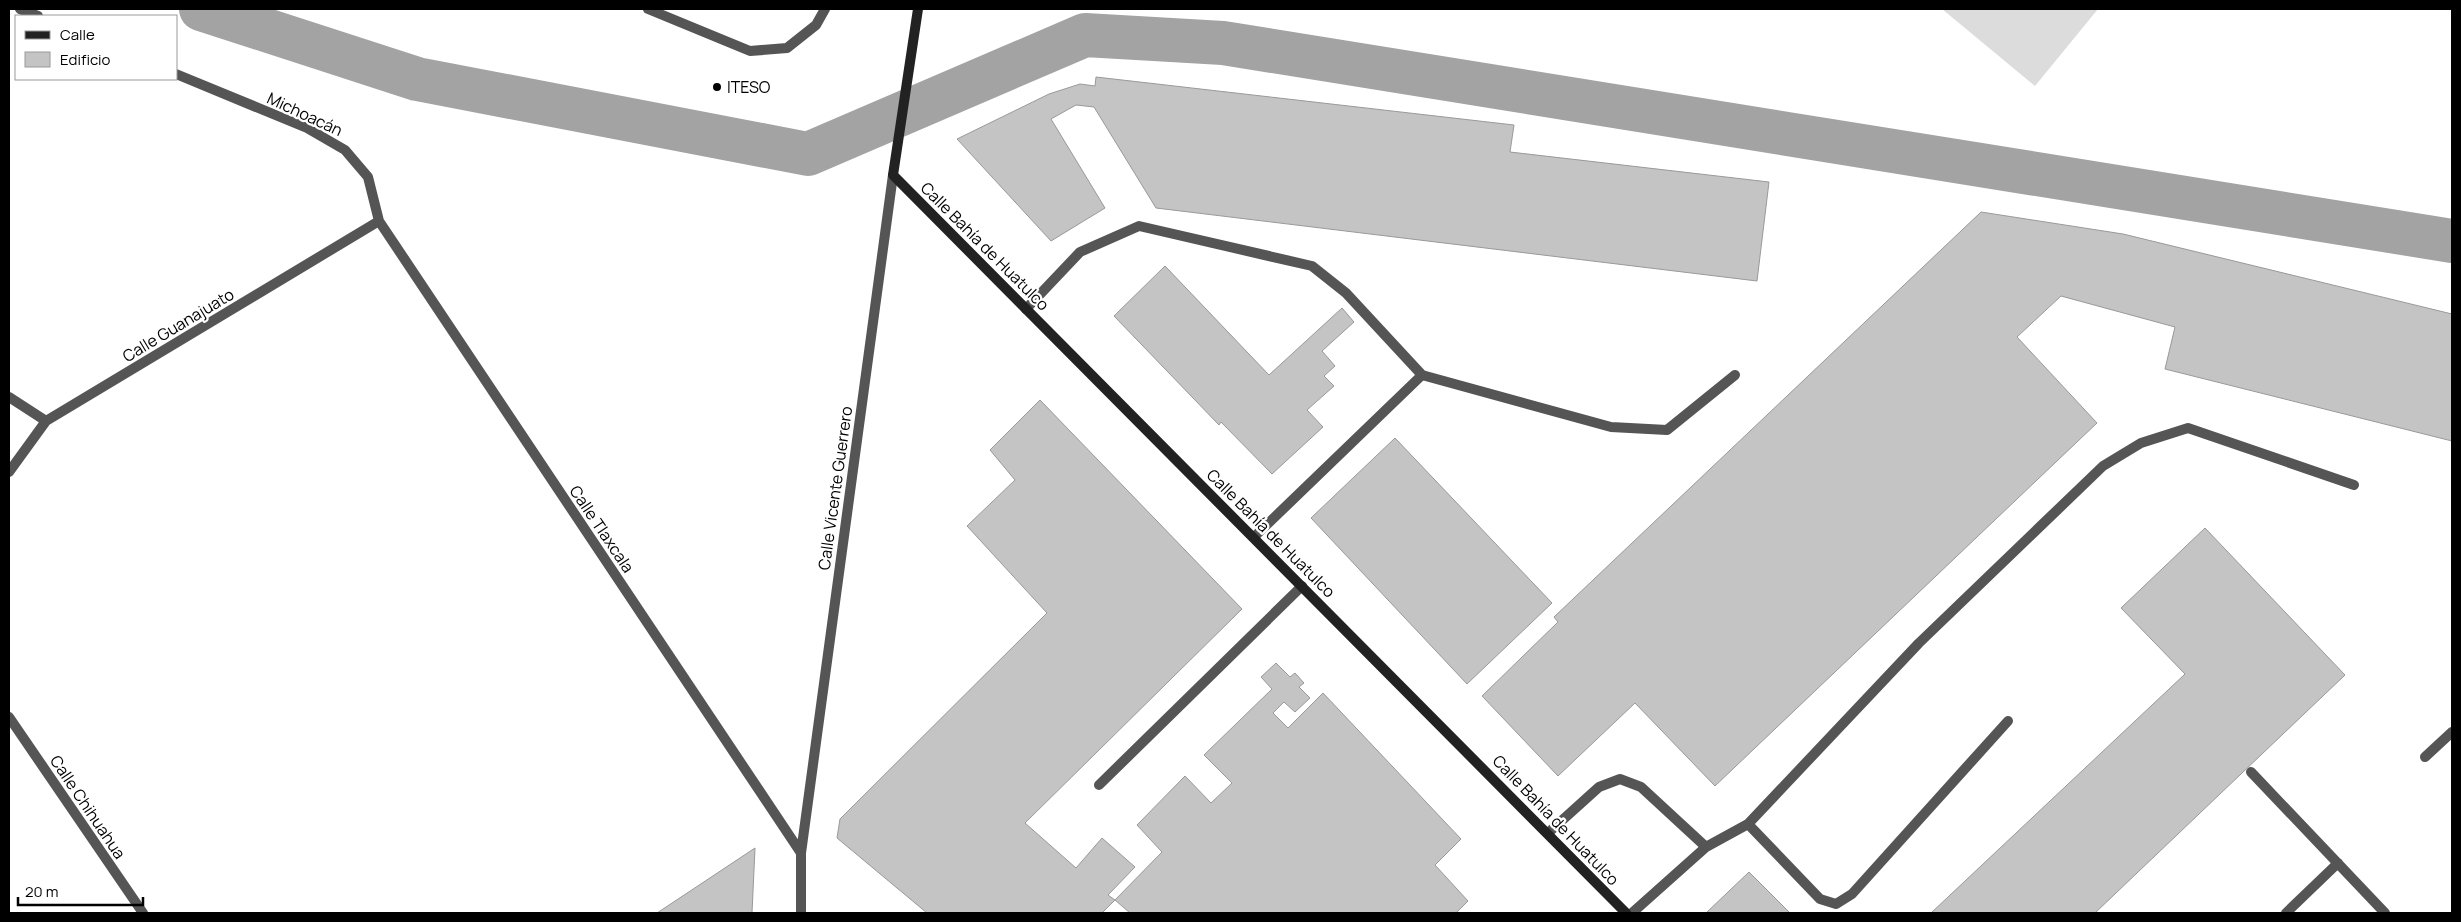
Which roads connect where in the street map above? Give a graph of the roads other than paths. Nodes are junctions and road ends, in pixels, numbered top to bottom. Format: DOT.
graph roads {
  1 [pos="20,9"];
  2 [pos="648,9"];
  3 [pos="825,9"];
  4 [pos="918,9"];
  5 [pos="35,15"];
  6 [pos="178,75"];
  7 [pos="893,175"];
  8 [pos="379,221"];
  9 [pos="1026,309"];
  10 [pos="1422,374"];
  11 [pos="1735,375"];
  12 [pos="9,396"];
  13 [pos="46,421"];
  14 [pos="9,472"];
  15 [pos="2354,485"];
  16 [pos="1254,537"];
  17 [pos="1302,586"];
  18 [pos="9,717"];
  19 [pos="2008,720"];
  20 [pos="2452,732"];
  21 [pos="2425,757"];
  22 [pos="2251,772"];
  23 [pos="1100,786"];
  24 [pos="1748,824"];
  25 [pos="1548,833"];
  26 [pos="1706,847"];
  27 [pos="801,853"];
  28 [pos="2338,863"];
  29 [pos="143,913"];
  30 [pos="801,913"];
  31 [pos="1626,913"];
  32 [pos="1632,913"];
  33 [pos="2286,913"];
  34 [pos="2385,913"];
  1 -- 5 [label="street"];
  2 -- 3 [label="street"];
  4 -- 7 [label="street, Calle Vicente Guerrero"];
  6 -- 8 [label="street, Michoacán"];
  7 -- 9 [label="street, Calle Bahía de Huatulco"];
  7 -- 27 [label="street, Calle Vicente Guerrero"];
  8 -- 13 [label="street, Calle Guanajuato"];
  8 -- 27 [label="street, Calle Tlaxcala"];
  9 -- 10 [label="street"];
  9 -- 16 [label="street, Calle Bahía de Huatulco"];
  10 -- 11 [label="street"];
  10 -- 16 [label="street"];
  12 -- 13 [label="street"];
  13 -- 14 [label="street, Calle Guanajuato"];
  15 -- 24 [label="street"];
  16 -- 17 [label="street, Calle Bahía de Huatulco"];
  17 -- 23 [label="street"];
  17 -- 25 [label="street, Calle Bahía de Huatulco"];
  18 -- 29 [label="street, Calle Chihuahua"];
  19 -- 24 [label="street"];
  20 -- 21 [label="street"];
  22 -- 28 [label="street"];
  24 -- 26 [label="street"];
  25 -- 26 [label="street"];
  25 -- 31 [label="street, Calle Bahía de Huatulco"];
  26 -- 32 [label="street"];
  27 -- 30 [label="street, Calle Vicente Guerrero"];
  28 -- 33 [label="street"];
  28 -- 34 [label="street"];
}
